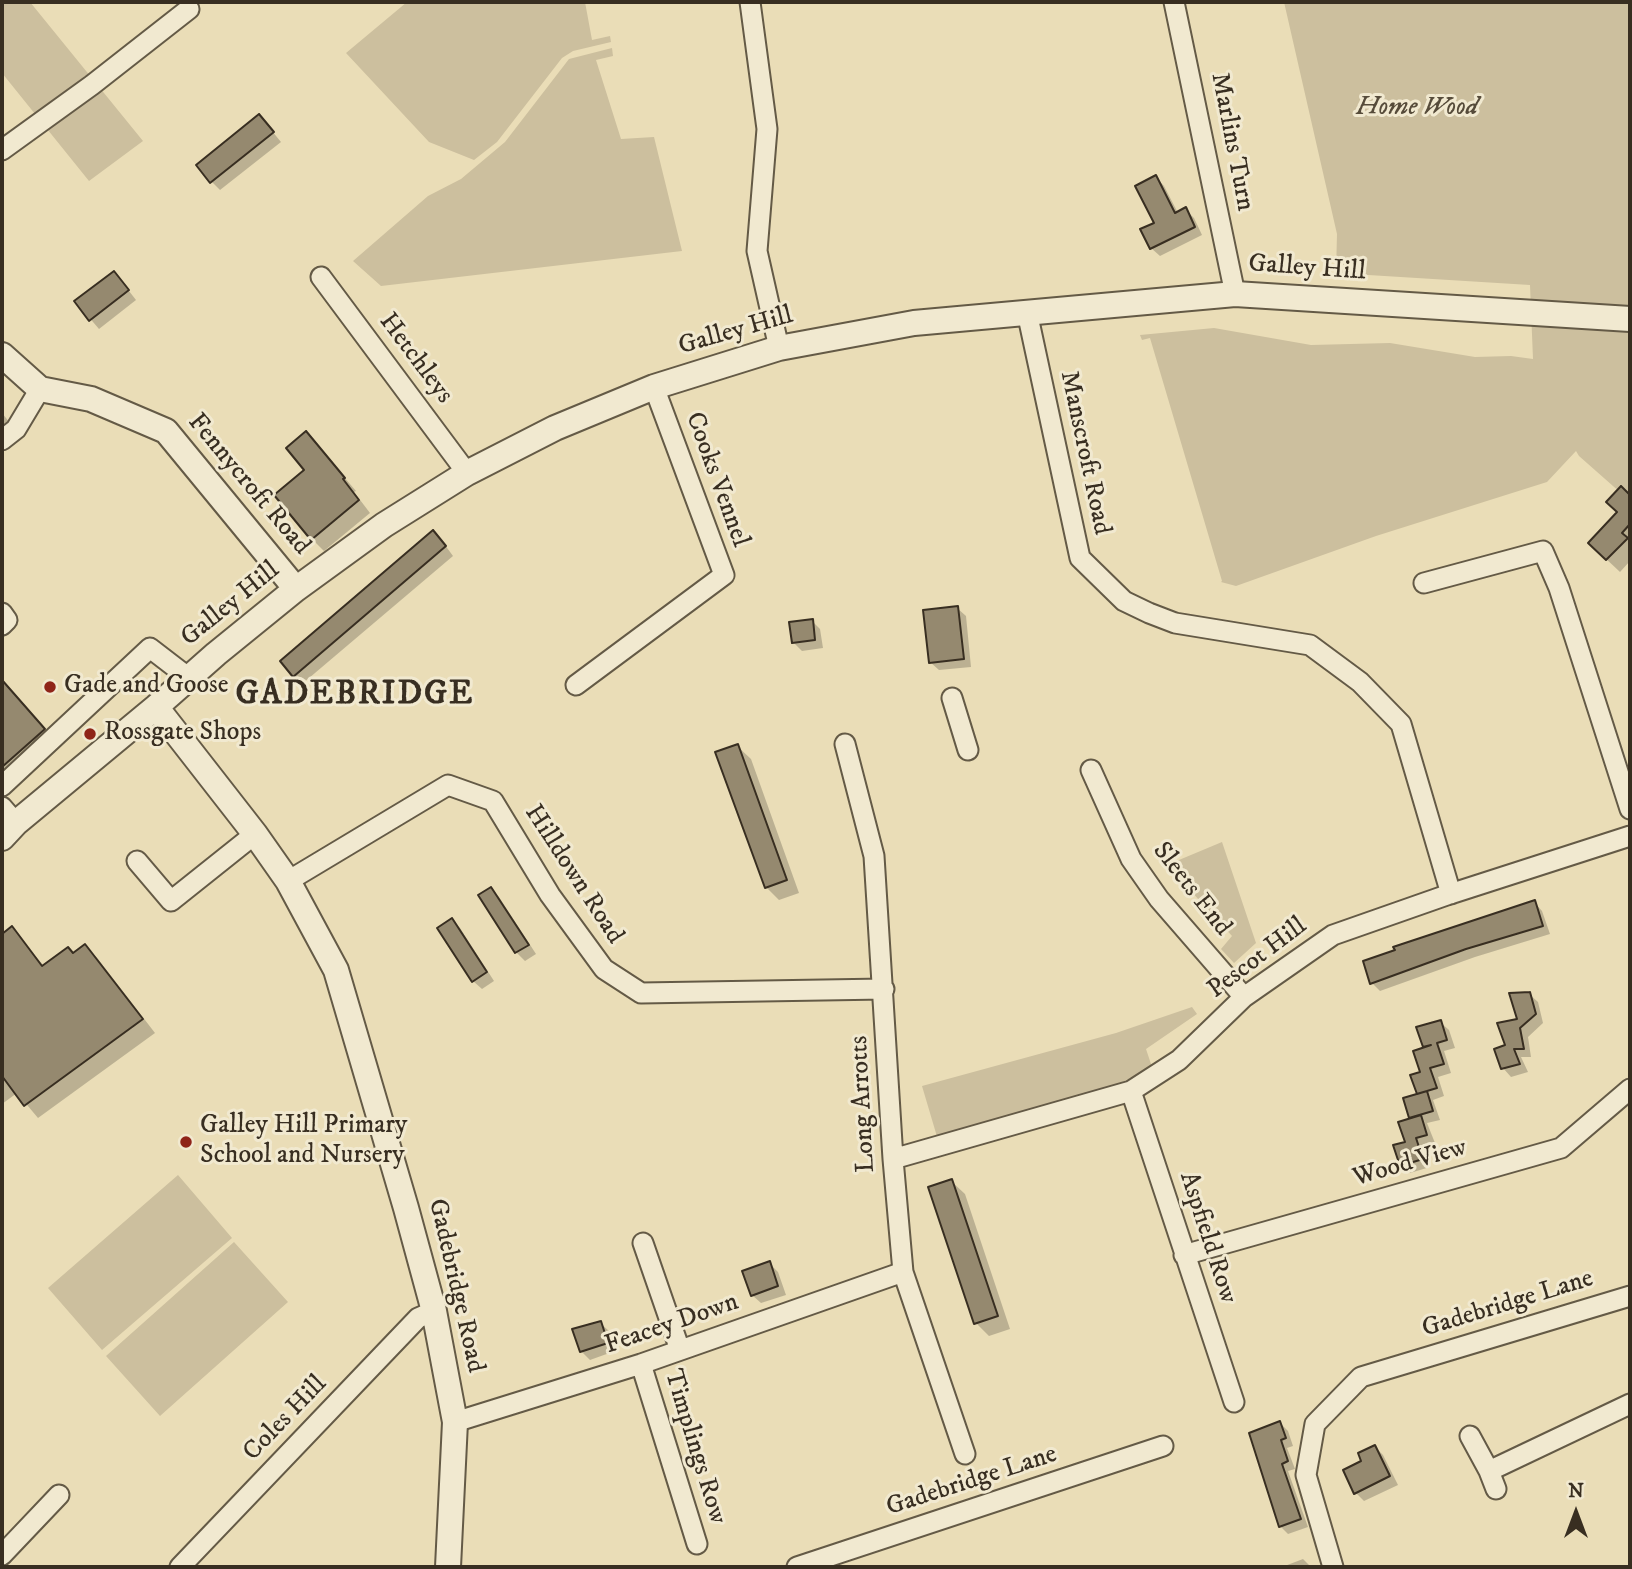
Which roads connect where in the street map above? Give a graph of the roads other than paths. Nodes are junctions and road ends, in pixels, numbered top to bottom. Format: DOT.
graph roads {
  1 [pos="750,2"];
  2 [pos="1174,2"];
  3 [pos="189,9"];
  4 [pos="2,150"];
  5 [pos="321,277"];
  6 [pos="1235,294"];
  7 [pos="1027,312"];
  8 [pos="1630,319"];
  9 [pos="779,348"];
  10 [pos="2,355"];
  11 [pos="654,387"];
  12 [pos="40,389"];
  13 [pos="2,440"];
  14 [pos="467,473"];
  15 [pos="1424,583"];
  16 [pos="296,589"];
  17 [pos="2,614"];
  18 [pos="2,625"];
  19 [pos="189,677"];
  20 [pos="576,685"];
  21 [pos="952,698"];
  22 [pos="156,707"];
  23 [pos="845,744"];
  24 [pos="968,750"];
  25 [pos="1091,771"];
  26 [pos="2,786"];
  27 [pos="1630,809"];
  28 [pos="6,823"];
  29 [pos="255,834"];
  30 [pos="1630,836"];
  31 [pos="137,861"];
  32 [pos="288,881"];
  33 [pos="1451,894"];
  34 [pos="884,989"];
  35 [pos="1244,997"];
  36 [pos="1630,1089"];
  37 [pos="1131,1091"];
  38 [pos="893,1158"];
  39 [pos="643,1243"];
  40 [pos="1184,1255"];
  41 [pos="903,1272"];
  42 [pos="1630,1296"];
  43 [pos="434,1311"];
  44 [pos="680,1350"];
  45 [pos="642,1364"];
  46 [pos="1234,1402"];
  47 [pos="1630,1405"];
  48 [pos="455,1422"];
  49 [pos="1470,1436"];
  50 [pos="1163,1446"];
  51 [pos="965,1454"];
  52 [pos="59,1495"];
  53 [pos="697,1545"];
  54 [pos="2,1555"];
  55 [pos="829,1563"];
  56 [pos="188,1564"];
  57 [pos="448,1567"];
  58 [pos="797,1567"];
  59 [pos="1333,1567"];
  1 -- 9 [label="street"];
  2 -- 6 [label="street, Marlins Turn"];
  3 -- 4 [label="street"];
  5 -- 14 [label="street, Hetchleys"];
  6 -- 7 [label="street, Galley Hill"];
  6 -- 8 [label="street, Galley Hill"];
  7 -- 9 [label="street, Galley Hill"];
  7 -- 33 [label="street, Manscroft Road"];
  9 -- 11 [label="street, Galley Hill"];
  10 -- 12 [label="street"];
  11 -- 14 [label="street, Galley Hill"];
  11 -- 20 [label="street, Cooks Vennel"];
  12 -- 13 [label="street"];
  12 -- 16 [label="street, Fennycroft Road"];
  14 -- 16 [label="street, Galley Hill"];
  15 -- 27 [label="street"];
  16 -- 19 [label="street, Galley Hill"];
  17 -- 18 [label="street"];
  19 -- 22 [label="street, Galley Hill"];
  19 -- 26 [label="street"];
  21 -- 24 [label="street"];
  22 -- 28 [label="street, Galley Hill"];
  22 -- 29 [label="street, Gadebridge Road"];
  23 -- 34 [label="street, Long Arrotts"];
  25 -- 35 [label="street, Sleets End"];
  29 -- 31 [label="street"];
  29 -- 32 [label="street, Gadebridge Road"];
  30 -- 33 [label="street, Pescot Hill"];
  32 -- 34 [label="street, Hilldown Road"];
  32 -- 43 [label="street, Gadebridge Road"];
  33 -- 35 [label="street, Pescot Hill"];
  34 -- 38 [label="street, Long Arrotts"];
  35 -- 37 [label="street, Pescot Hill"];
  36 -- 40 [label="street, Wood View"];
  37 -- 38 [label="street, Pescot Hill"];
  37 -- 40 [label="street, Aspfield Row"];
  38 -- 41 [label="street, Long Arrotts"];
  39 -- 44 [label="street"];
  40 -- 46 [label="street, Aspfield Row"];
  41 -- 44 [label="street, Feacey Down"];
  41 -- 51 [label="street, Long Arrotts"];
  42 -- 59 [label="street, Gadebridge Lane"];
  43 -- 48 [label="street, Gadebridge Road"];
  43 -- 56 [label="street, Coles Hill"];
  44 -- 45 [label="street, Feacey Down"];
  45 -- 48 [label="street, Feacey Down"];
  45 -- 53 [label="street, Timplings Row"];
  47 -- 49 [label="street"];
  48 -- 57 [label="street, Gadebridge Road"];
  50 -- 55 [label="street, Gadebridge Lane"];
  52 -- 54 [label="street"];
  55 -- 58 [label="street, Gadebridge Lane"];
}
